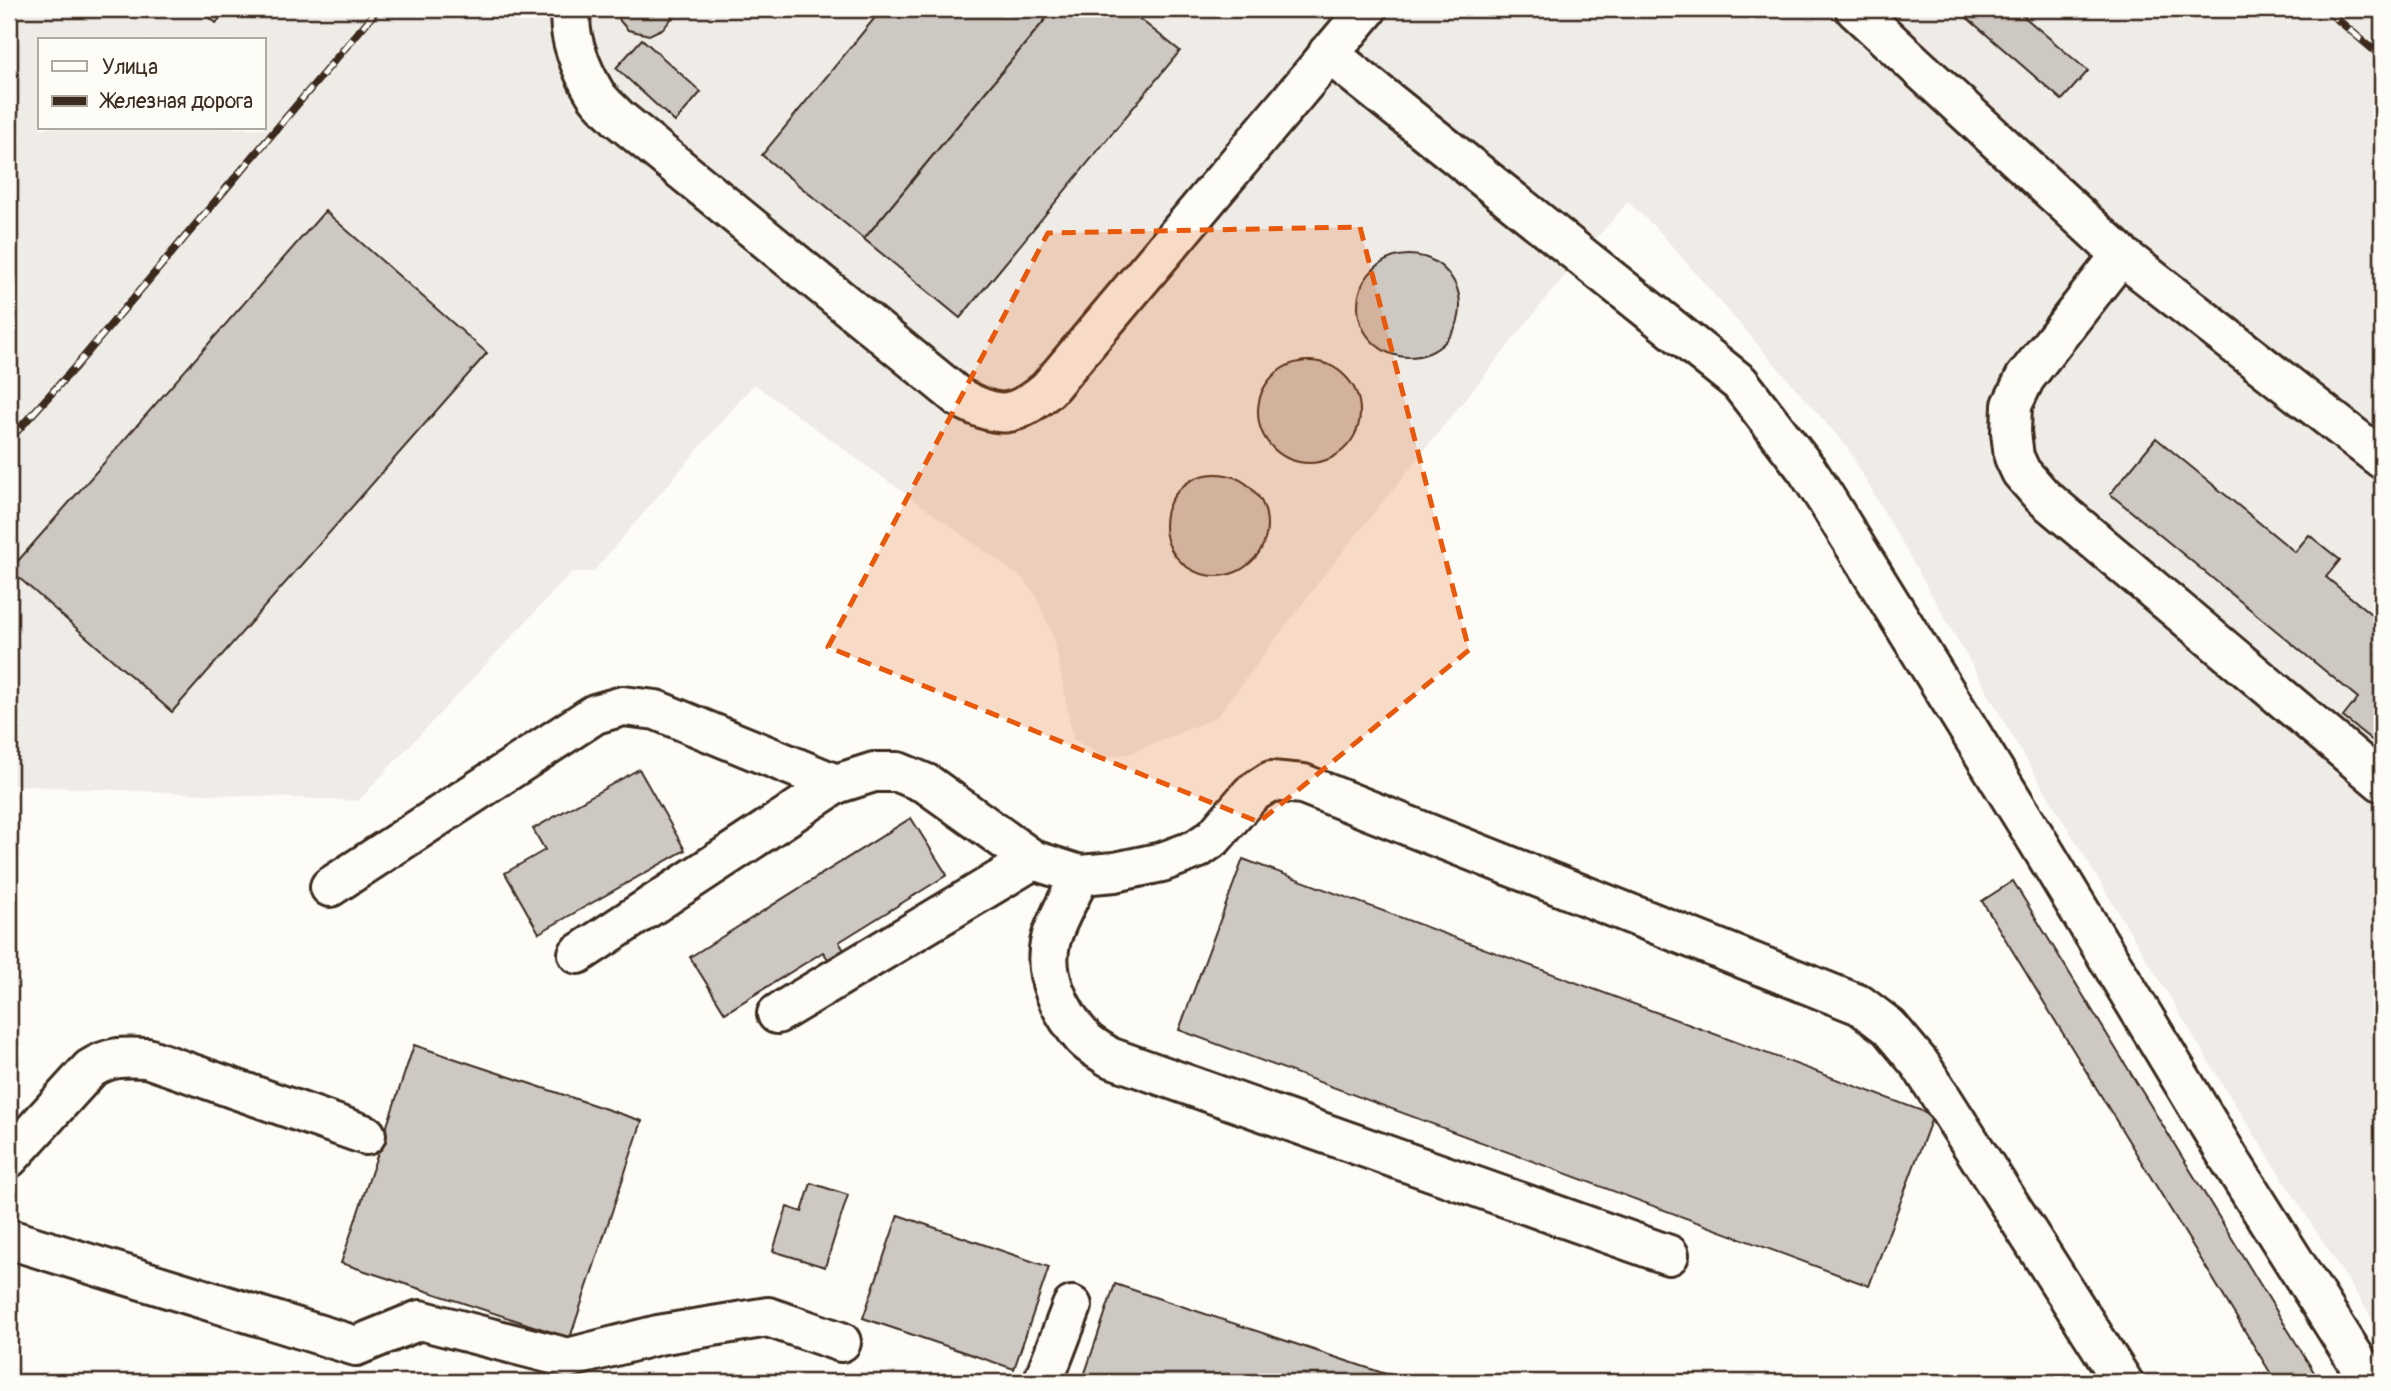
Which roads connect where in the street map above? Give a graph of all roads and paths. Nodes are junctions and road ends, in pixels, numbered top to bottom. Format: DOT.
graph roads {
  1 [pos="572,9"];
  2 [pos="1367,9"];
  3 [pos="1855,9"];
  4 [pos="1328,53"];
  5 [pos="2121,255"];
  6 [pos="2382,459"];
  7 [pos="2382,782"];
  8 [pos="836,784"];
  9 [pos="1033,860"];
  10 [pos="1080,875"];
  11 [pos="330,887"];
  12 [pos="578,954"];
  13 [pos="777,1014"];
  14 [pos="366,1135"];
  15 [pos="9,1158"];
  16 [pos="9,1239"];
  17 [pos="1669,1255"];
  18 [pos="1072,1306"];
  19 [pos="841,1342"];
  20 [pos="1043,1382"];
  21 [pos="2123,1382"];
  22 [pos="2370,1382"];
  1 -- 4 [label="lane"];
  2 -- 4 [label="lane"];
  3 -- 5 [label="lane"];
  4 -- 22 [label="lane"];
  5 -- 6 [label="lane"];
  5 -- 7 [label="lane"];
  8 -- 9 [label="lane"];
  8 -- 11 [label="lane"];
  8 -- 12 [label="lane"];
  9 -- 10 [label="lane"];
  9 -- 13 [label="lane"];
  10 -- 17 [label="lane"];
  10 -- 21 [label="lane"];
  14 -- 15 [label="lane"];
  16 -- 19 [label="lane"];
  18 -- 20 [label="lane"];
}
